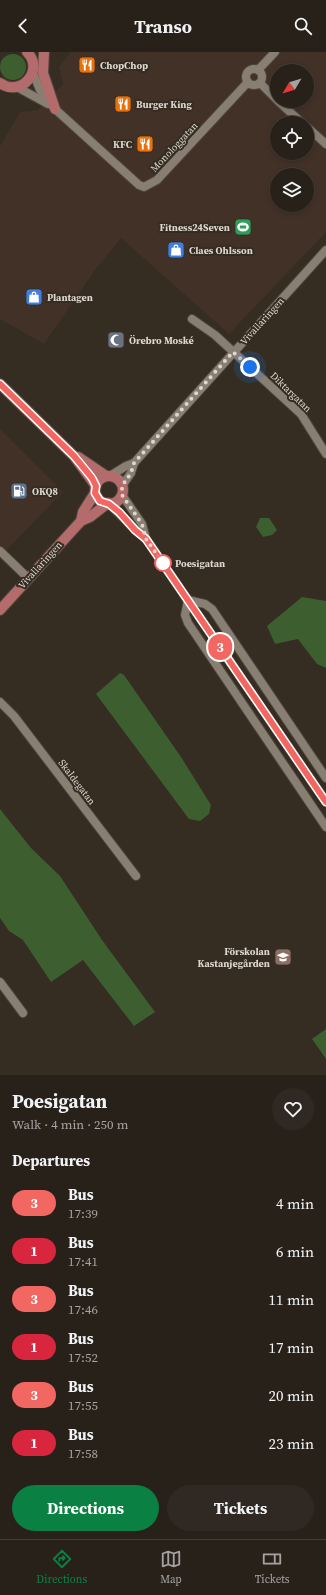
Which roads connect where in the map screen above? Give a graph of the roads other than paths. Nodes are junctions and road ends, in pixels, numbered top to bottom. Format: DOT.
graph roads {
  1 [pos="44,52"];
  2 [pos="275,52"];
  3 [pos="32,54"];
  4 [pos="258,70"];
  5 [pos="33,73"];
  6 [pos="248,82"];
  7 [pos="0,83"];
  8 [pos="260,83"];
  9 [pos="14,87"];
  10 [pos="0,94"];
  11 [pos="270,94"];
  12 [pos="285,108"];
  13 [pos="55,109"];
  14 [pos="294,116"];
  15 [pos="314,133"];
  16 [pos="326,144"];
  17 [pos="326,250"];
  18 [pos="192,319"];
  19 [pos="233,352"];
  20 [pos="0,384"];
  21 [pos="326,454"];
  22 [pos="74,456"];
  23 [pos="134,463"];
  24 [pos="108,476"];
  25 [pos="96,490"];
  26 [pos="122,491"];
  27 [pos="108,504"];
  28 [pos="81,521"];
  29 [pos="146,539"];
  30 [pos="0,551"];
  31 [pos="28,578"];
  32 [pos="188,600"];
  33 [pos="0,610"];
  34 [pos="0,702"];
  35 [pos="326,778"];
  36 [pos="326,802"];
  37 [pos="326,827"];
  38 [pos="136,876"];
  39 [pos="0,982"];
  40 [pos="23,1013"];
  1 -- 13 [label="main road"];
  2 -- 4 [label="street"];
  3 -- 5 [label="main road"];
  4 -- 6 [label="street"];
  4 -- 8 [label="street"];
  5 -- 9 [label="main road"];
  5 -- 13 [label="street, Monologgatan"];
  6 -- 8 [label="street"];
  6 -- 13 [label="street, Monologgatan"];
  7 -- 9 [label="main road"];
  8 -- 11 [label="street"];
  9 -- 10 [label="main road"];
  9 -- 13 [label="street, Monologgatan"];
  12 -- 14 [label="street"];
  15 -- 16 [label="street"];
  17 -- 19 [label="street, Vivallaringen"];
  18 -- 19 [label="street, Diktargatan"];
  19 -- 21 [label="street, Diktargatan"];
  19 -- 23 [label="street, Vivallaringen"];
  20 -- 22 [label="main road"];
  22 -- 24 [label="main road"];
  22 -- 25 [label="main road"];
  23 -- 24 [label="street, Vivallaringen"];
  23 -- 26 [label="street, Vivallaringen"];
  24 -- 25 [label="main road"];
  24 -- 26 [label="main road"];
  25 -- 27 [label="main road"];
  25 -- 28 [label="main road, Vivallaringen"];
  26 -- 27 [label="main road"];
  26 -- 29 [label="street"];
  27 -- 28 [label="main road, Vivallaringen"];
  27 -- 29 [label="street"];
  28 -- 31 [label="main road, Vivallaringen"];
  29 -- 32 [label="street"];
  30 -- 31 [label="street"];
  31 -- 33 [label="main road, Vivallaringen"];
  32 -- 35 [label="street"];
  32 -- 36 [label="street"];
  32 -- 37 [label="street"];
  34 -- 38 [label="street, Skaldegatan"];
  39 -- 40 [label="street"];
}
